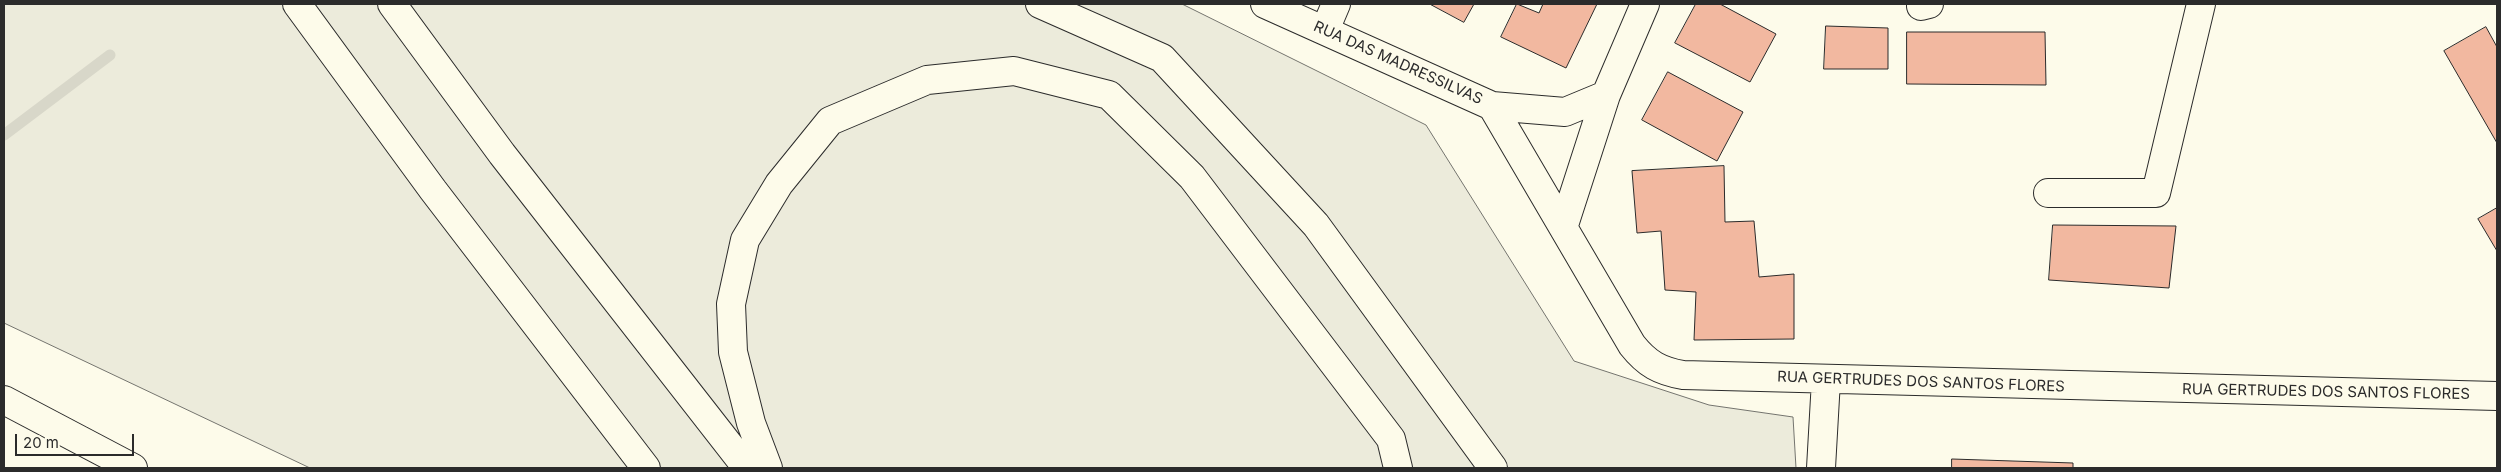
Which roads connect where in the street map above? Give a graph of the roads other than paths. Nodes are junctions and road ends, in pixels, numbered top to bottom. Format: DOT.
graph roads {
  1 [pos="288,4"];
  2 [pos="296,4"];
  3 [pos="392,4"];
  4 [pos="1040,4"];
  5 [pos="1264,4"];
  6 [pos="1336,4"];
  7 [pos="1645,4"];
  8 [pos="2202,4"];
  9 [pos="1325,30"];
  10 [pos="318,33"];
  11 [pos="1606,95"];
  12 [pos="1492,106"];
  13 [pos="2048,193"];
  14 [pos="1564,225"];
  15 [pos="1826,380"];
  16 [pos="2497,396"];
  17 [pos="4,400"];
  18 [pos="133,468"];
  19 [pos="646,468"];
  20 [pos="747,468"];
  21 [pos="768,468"];
  22 [pos="1398,468"];
  23 [pos="1492,468"];
  24 [pos="1821,468"];
  1 -- 10 [label="main road"];
  2 -- 10 [label="main road"];
  3 -- 20 [label="main road"];
  4 -- 23 [label="main road"];
  5 -- 9 [label="main road, RUA DAS MADRESSILVAS"];
  6 -- 9 [label="main road"];
  7 -- 11 [label="main road"];
  8 -- 13 [label="main road"];
  9 -- 12 [label="main road, RUA DAS MADRESSILVAS"];
  10 -- 19 [label="main road"];
  11 -- 12 [label="main road, RUA DAS MADRESSILVAS"];
  11 -- 14 [label="main road"];
  12 -- 14 [label="main road, RUA GERTRUDES DOS SANTOS FLORES"];
  14 -- 15 [label="main road, RUA GERTRUDES DOS SANTOS FLORES"];
  15 -- 16 [label="main road, RUA GERTRUDES DOS SANTOS FLORES"];
  15 -- 24 [label="main road"];
  17 -- 18 [label="main road"];
  21 -- 22 [label="main road"];
}
